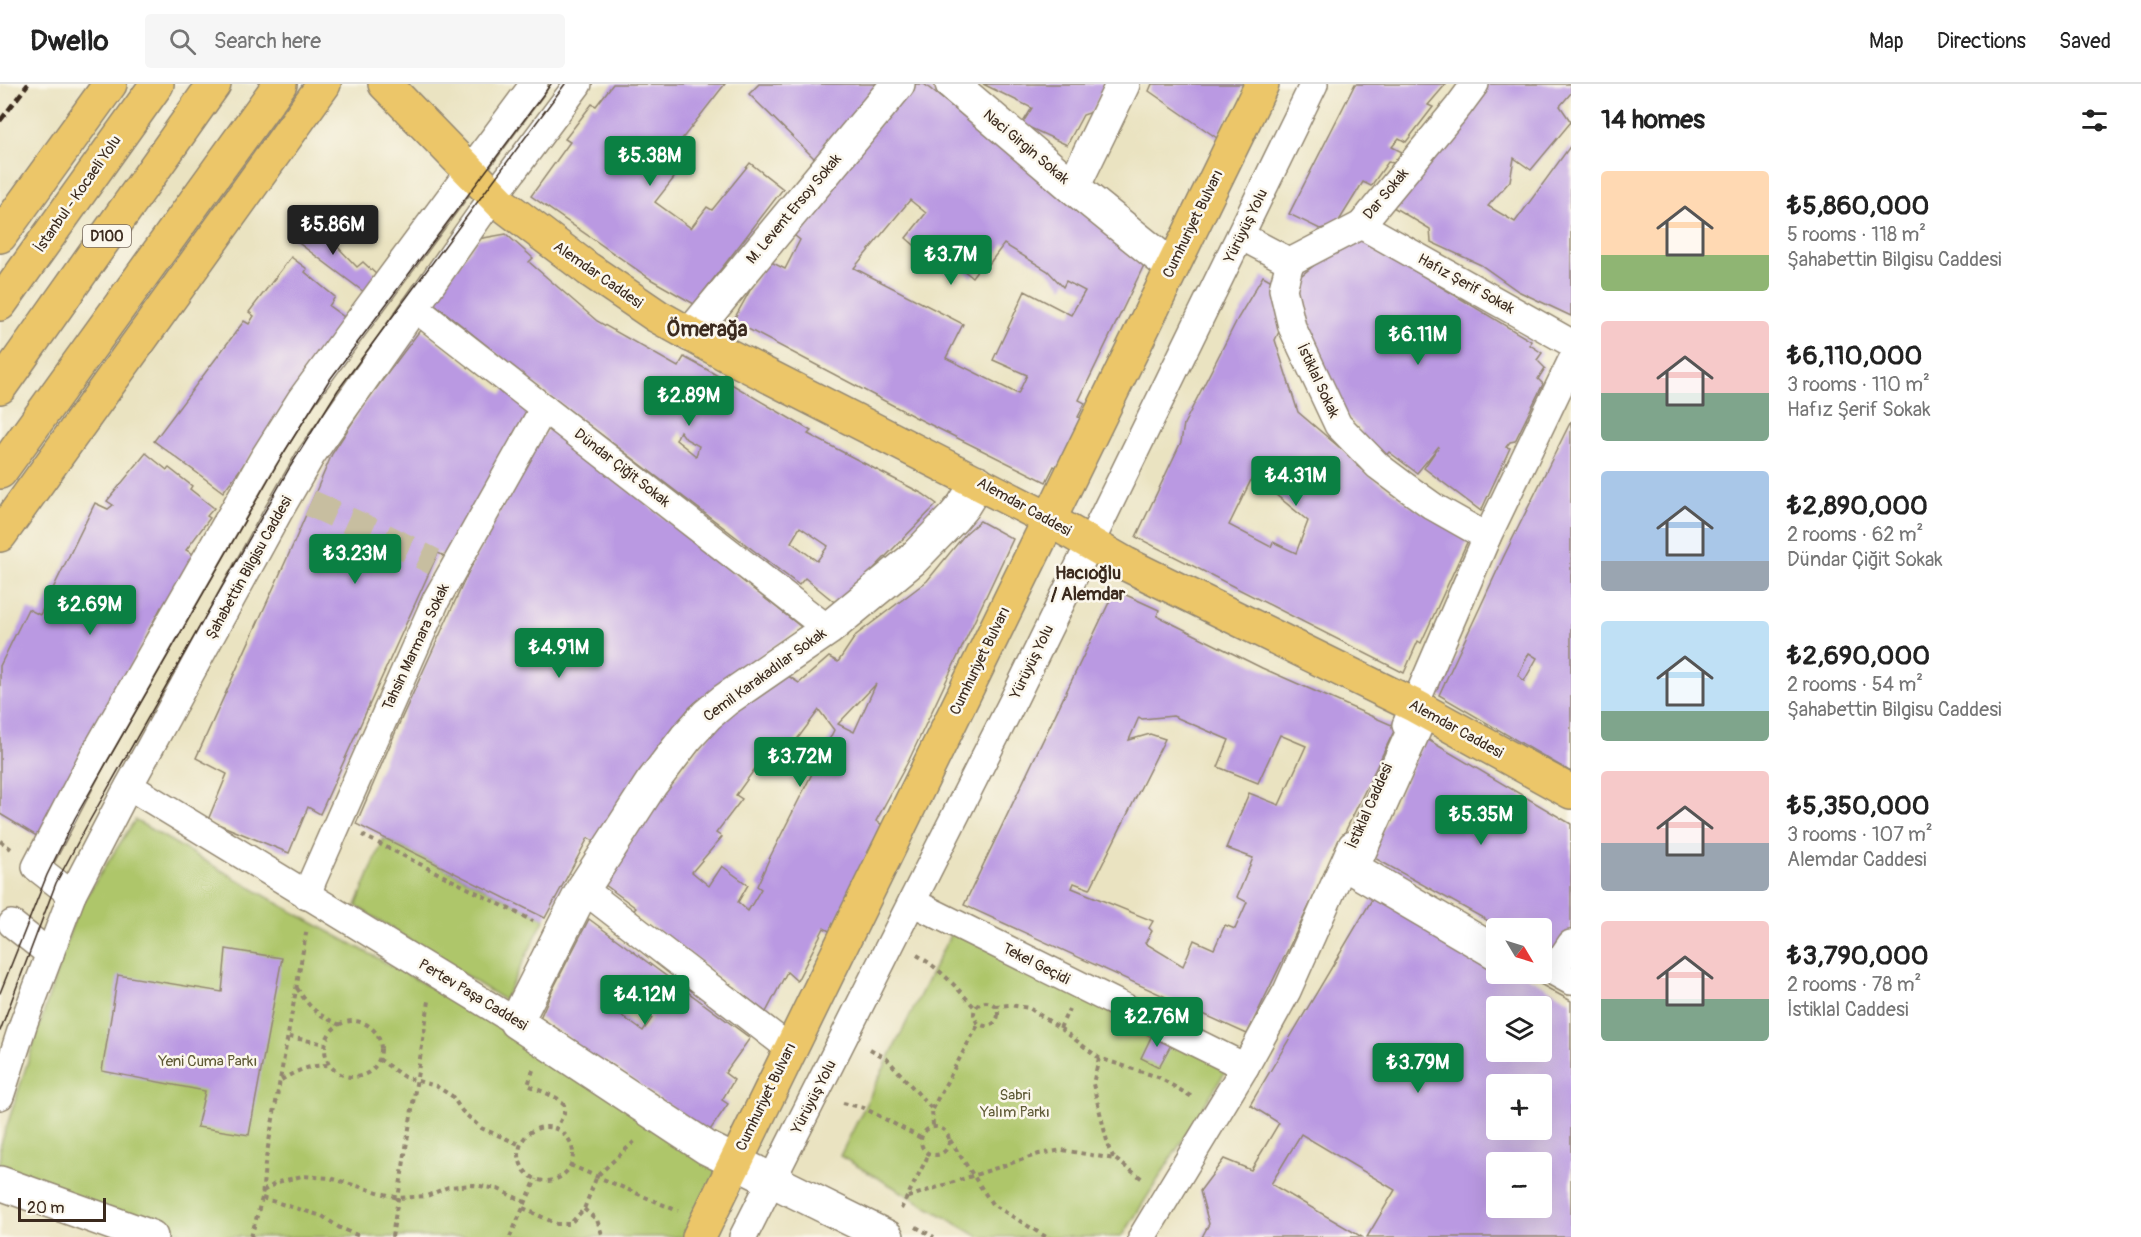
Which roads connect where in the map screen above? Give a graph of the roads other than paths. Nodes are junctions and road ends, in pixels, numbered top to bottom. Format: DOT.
graph roads {
  1 [pos="110,84"];
  2 [pos="157,84"];
  3 [pos="214,84"];
  4 [pos="280,84"];
  5 [pos="324,84"];
  6 [pos="385,84"];
  7 [pos="534,84"];
  8 [pos="578,84"];
  9 [pos="898,84"];
  10 [pos="952,84"];
  11 [pos="1123,84"];
  12 [pos="1262,84"];
  13 [pos="1314,84"];
  14 [pos="1475,84"];
  15 [pos="468,171"];
  16 [pos="1073,187"];
  17 [pos="494,196"];
  18 [pos="1361,225"];
  19 [pos="0,236"];
  20 [pos="1241,236"];
  21 [pos="1281,257"];
  22 [pos="1172,267"];
  23 [pos="0,304"];
  24 [pos="415,308"];
  25 [pos="690,335"];
  26 [pos="1571,344"];
  27 [pos="1571,362"];
  28 [pos="0,387"];
  29 [pos="544,408"];
  30 [pos="0,472"];
  31 [pos="978,482"];
  32 [pos="1050,520"];
  33 [pos="0,535"];
  34 [pos="1487,537"];
  35 [pos="1090,544"];
  36 [pos="828,629"];
  37 [pos="1419,708"];
  38 [pos="129,786"];
  39 [pos="1571,792"];
  40 [pos="1352,858"];
  41 [pos="583,889"];
  42 [pos="72,895"];
  43 [pos="307,896"];
  44 [pos="912,902"];
  45 [pos="12,924"];
  46 [pos="1486,934"];
  47 [pos="1571,944"];
  48 [pos="1486,947"];
  49 [pos="50,954"];
  50 [pos="1555,973"];
  51 [pos="516,1022"];
  52 [pos="789,1048"];
  53 [pos="1245,1067"];
  54 [pos="0,1096"];
  55 [pos="735,1162"];
  56 [pos="771,1179"];
  57 [pos="2,1183"];
  58 [pos="691,1225"];
  59 [pos="892,1227"];
  60 [pos="151,1237"];
  61 [pos="742,1237"];
  62 [pos="1142,1237"];
  1 -- 19 [label="main road"];
  2 -- 23 [label="main road, İstanbul - Kocaeli Yolu / D100"];
  3 -- 28 [label="main road, D100"];
  4 -- 30 [label="main road"];
  5 -- 33 [label="main road"];
  6 -- 15 [label="main road, Alemdar Caddesi"];
  7 -- 15 [label="street"];
  8 -- 17 [label="street, Şahabettin Bilgisu Caddesi"];
  9 -- 25 [label="street, M. Levent Ersoy Sokak"];
  10 -- 16 [label="street, Naci Girgin Sokak"];
  11 -- 16 [label="street"];
  12 -- 22 [label="main road, Cumhuriyet Bulvarı"];
  13 -- 20 [label="street, Yürüyüş Yolu"];
  14 -- 18 [label="street, Dar Sokak"];
  15 -- 17 [label="main road, Alemdar Caddesi"];
  15 -- 42 [label="street"];
  16 -- 22 [label="street, Naci Girgin Sokak"];
  17 -- 24 [label="street, Şahabettin Bilgisu Caddesi"];
  17 -- 25 [label="main road, Alemdar Caddesi"];
  18 -- 21 [label="street, Dar Sokak"];
  18 -- 26 [label="street, Hafız Şerif Sokak"];
  20 -- 21 [label="street"];
  20 -- 35 [label="street, Yürüyüş Yolu"];
  21 -- 34 [label="street, İstiklal Sokak"];
  22 -- 32 [label="main road, Cumhuriyet Bulvarı"];
  24 -- 29 [label="street, Dündar Çiğit Sokak"];
  24 -- 38 [label="street, Şahabettin Bilgisu Caddesi"];
  25 -- 31 [label="main road, Alemdar Caddesi"];
  27 -- 34 [label="street"];
  29 -- 36 [label="street, Dündar Çiğit Sokak"];
  29 -- 43 [label="street, Tahsin Marmara Sokak"];
  31 -- 32 [label="main road, Alemdar Caddesi"];
  31 -- 36 [label="street, Cemil Karakadılar Sokak"];
  32 -- 35 [label="main road, Alemdar Caddesi"];
  32 -- 52 [label="main road, Cumhuriyet Bulvarı"];
  34 -- 37 [label="street"];
  35 -- 37 [label="main road, Alemdar Caddesi"];
  35 -- 44 [label="street, Yürüyüş Yolu"];
  36 -- 41 [label="street, Cemil Karakadılar Sokak"];
  37 -- 39 [label="main road, Alemdar Caddesi"];
  37 -- 40 [label="street"];
  38 -- 42 [label="street, Şahabettin Bilgisu Caddesi"];
  38 -- 43 [label="street, Pertev Paşa Caddesi"];
  40 -- 46 [label="street"];
  40 -- 48 [label="street"];
  40 -- 53 [label="street, İstiklal Caddesi"];
  41 -- 51 [label="street, Cemil Karakadılar Sokak"];
  41 -- 52 [label="street"];
  42 -- 49 [label="street, Şahabettin Bilgisu Caddesi"];
  43 -- 51 [label="street, Pertev Paşa Caddesi"];
  44 -- 53 [label="street, Tekel Geçidi"];
  44 -- 56 [label="street, Yürüyüş Yolu"];
  45 -- 49 [label="street"];
  47 -- 50 [label="street"];
  49 -- 54 [label="street, Şahabettin Bilgisu Caddesi"];
  51 -- 55 [label="street, Pertev Paşa Caddesi"];
  52 -- 55 [label="main road, Cumhuriyet Bulvarı"];
  53 -- 62 [label="street, İstiklal Caddesi"];
  55 -- 56 [label="street, Pertev Paşa Caddesi"];
  55 -- 58 [label="main road, Cumhuriyet Bulvarı"];
  56 -- 59 [label="street, Pertev Paşa Caddesi"];
  56 -- 61 [label="street, Yürüyüş Yolu"];
  57 -- 60 [label="street"];
}
